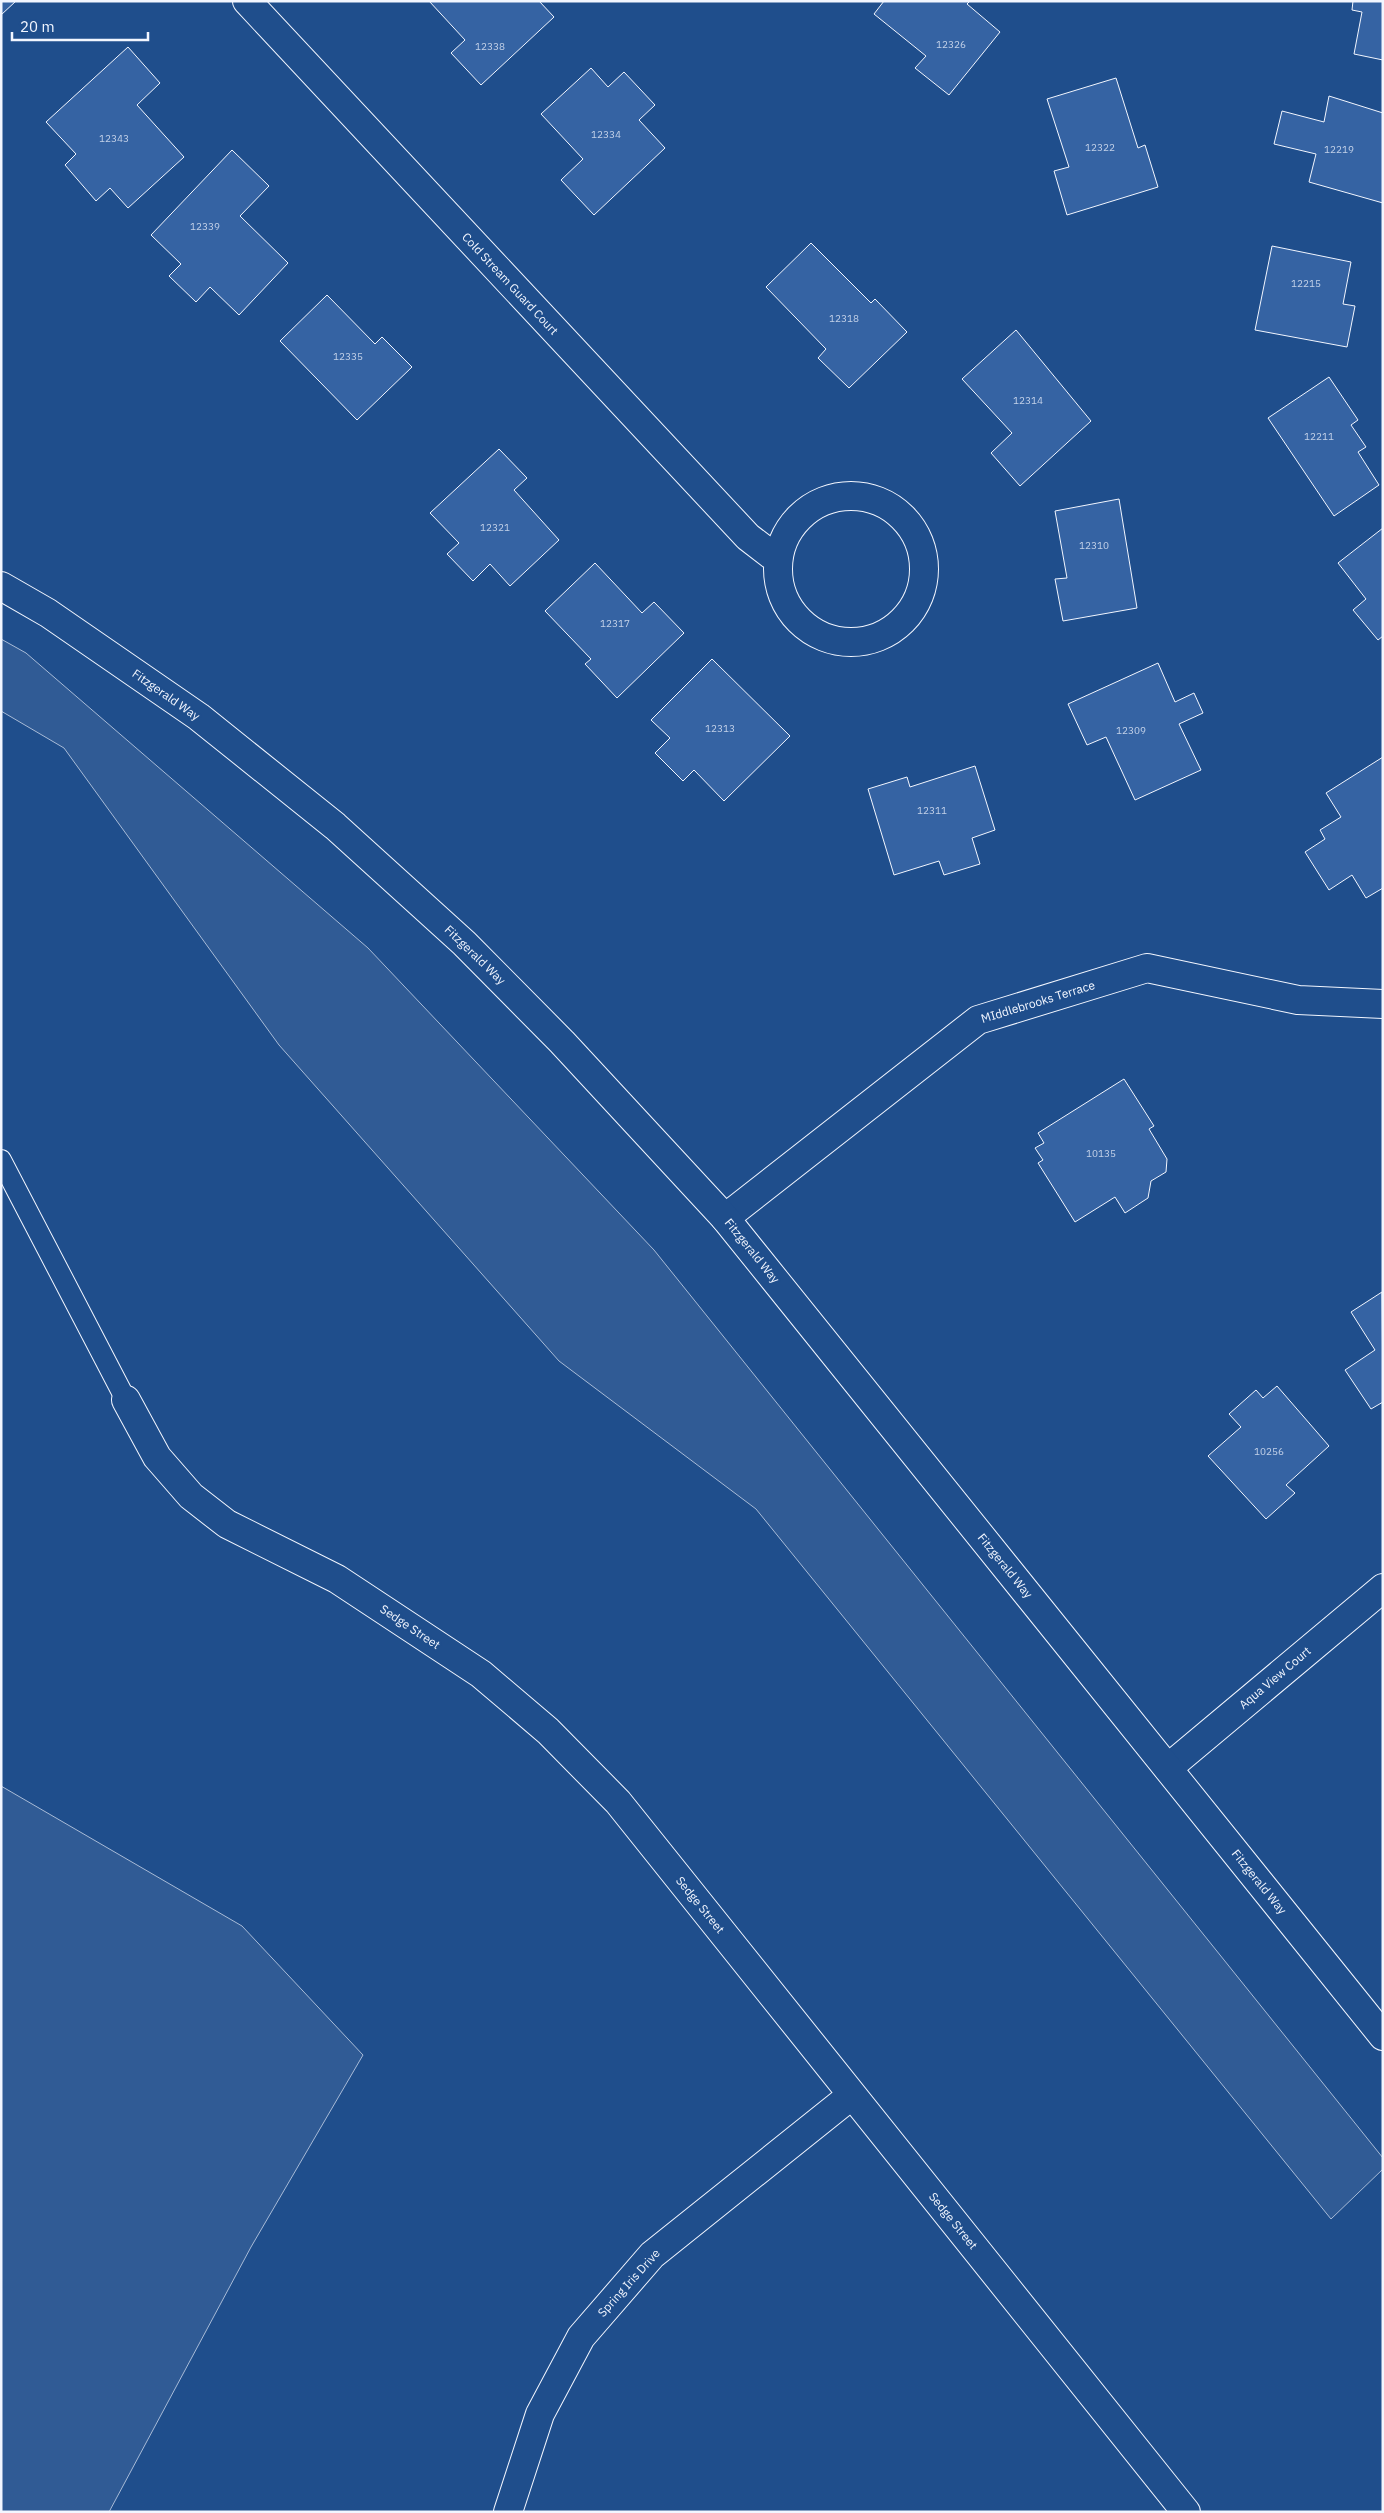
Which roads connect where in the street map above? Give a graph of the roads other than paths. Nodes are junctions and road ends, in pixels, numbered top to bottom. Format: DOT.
graph roads {
  1 [pos="247,1"];
  2 [pos="778,560"];
  3 [pos="1,586"];
  4 [pos="1383,1004"];
  5 [pos="1,1160"];
  6 [pos="725,1218"];
  7 [pos="126,1400"];
  8 [pos="1383,1588"];
  9 [pos="1168,1768"];
  10 [pos="1383,2036"];
  11 [pos="852,2095"];
  12 [pos="508,2512"];
  13 [pos="1186,2512"];
  1 -- 2 [label="street, Cold Stream Guard Court"];
  2 -- 2 [label="street"];
  3 -- 6 [label="street, Fitzgerald Way"];
  4 -- 6 [label="street, MIddlebrooks Terrace"];
  5 -- 7 [label="lane"];
  6 -- 9 [label="street, Fitzgerald Way"];
  7 -- 11 [label="street, Sedge Street"];
  8 -- 9 [label="street, Aqua View Court"];
  9 -- 10 [label="street, Fitzgerald Way"];
  11 -- 12 [label="street, Spring Iris Drive"];
  11 -- 13 [label="street, Sedge Street"];
}
